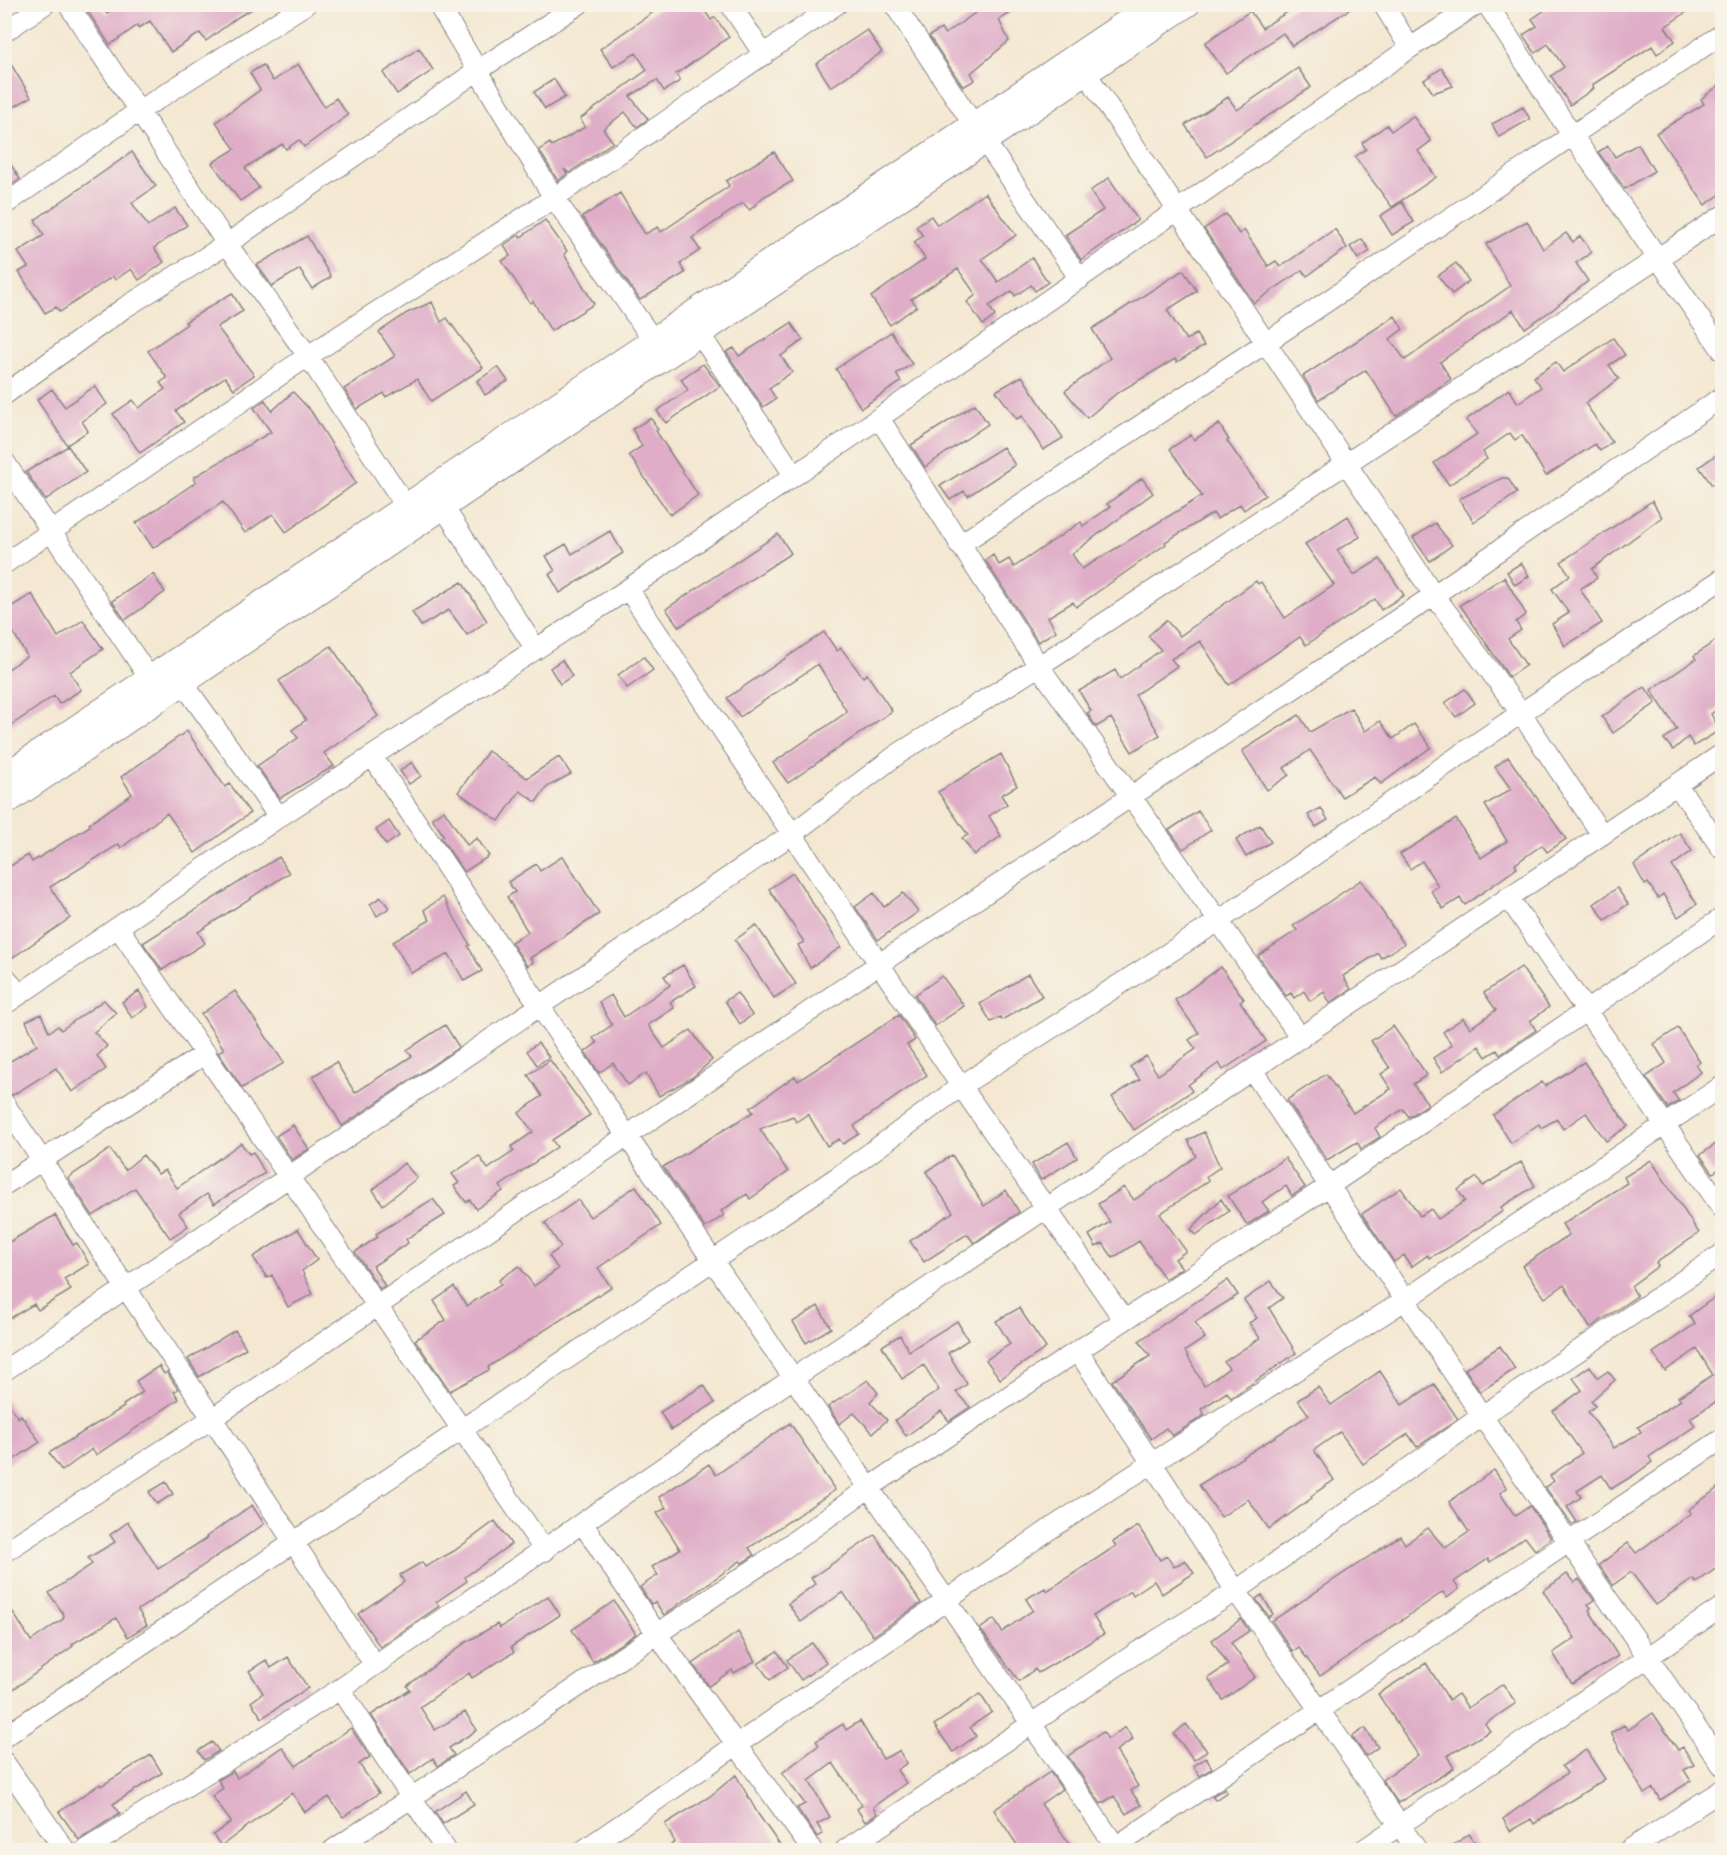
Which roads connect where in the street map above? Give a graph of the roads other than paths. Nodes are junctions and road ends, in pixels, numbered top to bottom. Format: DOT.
graph roads {
  1 [pos="45,4"];
  2 [pos="68,4"];
  3 [pos="306,4"];
  4 [pos="438,4"];
  5 [pos="579,4"];
  6 [pos="730,4"];
  7 [pos="837,4"];
  8 [pos="894,4"];
  9 [pos="1153,4"];
  10 [pos="1188,4"];
  11 [pos="1383,4"];
  12 [pos="1477,4"];
  13 [pos="1487,4"];
  14 [pos="4,32"];
  15 [pos="1722,34"];
  16 [pos="1410,48"];
  17 [pos="764,55"];
  18 [pos="477,71"];
  19 [pos="1086,73"];
  20 [pos="139,111"];
  21 [pos="980,133"];
  22 [pos="1572,135"];
  23 [pos="554,198"];
  24 [pos="4,205"];
  25 [pos="1178,211"];
  26 [pos="1722,216"];
  27 [pos="227,244"];
  28 [pos="1657,258"];
  29 [pos="1080,279"];
  30 [pos="701,336"];
  31 [pos="653,340"];
  32 [pos="1267,342"];
  33 [pos="1722,350"];
  34 [pos="308,356"];
  35 [pos="4,395"];
  36 [pos="1722,397"];
  37 [pos="879,418"];
  38 [pos="4,461"];
  39 [pos="1347,461"];
  40 [pos="794,475"];
  41 [pos="407,508"];
  42 [pos="444,508"];
  43 [pos="52,531"];
  44 [pos="959,545"];
  45 [pos="4,564"];
  46 [pos="1722,579"];
  47 [pos="628,589"];
  48 [pos="1434,595"];
  49 [pos="536,648"];
  50 [pos="1039,666"];
  51 [pos="150,679"];
  52 [pos="183,682"];
  53 [pos="1521,713"];
  54 [pos="1722,754"];
  55 [pos="372,756"];
  56 [pos="4,776"];
  57 [pos="1677,785"];
  58 [pos="1131,798"];
  59 [pos="4,804"];
  60 [pos="279,817"];
  61 [pos="792,834"];
  62 [pos="1602,835"];
  63 [pos="1722,849"];
  64 [pos="1508,897"];
  65 [pos="1722,918"];
  66 [pos="1217,922"];
  67 [pos="118,927"];
  68 [pos="879,964"];
  69 [pos="4,975"];
  70 [pos="12,1000"];
  71 [pos="540,1005"];
  72 [pos="1585,1010"];
  73 [pos="1301,1038"];
  74 [pos="206,1053"];
  75 [pos="1253,1071"];
  76 [pos="961,1086"];
  77 [pos="1722,1086"];
  78 [pos="4,1103"];
  79 [pos="1665,1125"];
  80 [pos="627,1136"];
  81 [pos="42,1160"];
  82 [pos="291,1177"];
  83 [pos="4,1185"];
  84 [pos="1329,1186"];
  85 [pos="1722,1208"];
  86 [pos="1047,1209"];
  87 [pos="1722,1254"];
  88 [pos="713,1260"];
  89 [pos="127,1288"];
  90 [pos="1405,1300"];
  91 [pos="376,1305"];
  92 [pos="1124,1320"];
  93 [pos="1078,1351"];
  94 [pos="4,1371"];
  95 [pos="795,1377"];
  96 [pos="1482,1416"];
  97 [pos="213,1418"];
  98 [pos="464,1430"];
  99 [pos="1722,1439"];
  100 [pos="1151,1461"];
  101 [pos="870,1487"];
  102 [pos="583,1524"];
  103 [pos="295,1542"];
  104 [pos="1568,1542"];
  105 [pos="546,1551"];
  106 [pos="4,1552"];
  107 [pos="1236,1591"];
  108 [pos="946,1600"];
  109 [pos="1722,1607"];
  110 [pos="657,1634"];
  111 [pos="1648,1657"];
  112 [pos="374,1664"];
  113 [pos="340,1689"];
  114 [pos="1320,1709"];
  115 [pos="1032,1724"];
  116 [pos="4,1737"];
  117 [pos="736,1746"];
  118 [pos="4,1762"];
  119 [pos="1722,1765"];
  120 [pos="1722,1790"];
  121 [pos="412,1799"];
  122 [pos="1400,1826"];
  123 [pos="1115,1849"];
  124 [pos="65,1851"];
  125 [pos="85,1851"];
  126 [pos="333,1851"];
  127 [pos="446,1851"];
  128 [pos="584,1851"];
  129 [pos="812,1851"];
  130 [pos="845,1851"];
  131 [pos="1362,1851"];
  132 [pos="1417,1851"];
  133 [pos="1629,1851"];
  1 -- 14 [label="street"];
  2 -- 20 [label="street"];
  3 -- 20 [label="street"];
  4 -- 18 [label="street"];
  5 -- 18 [label="street"];
  6 -- 17 [label="street"];
  7 -- 17 [label="street"];
  8 -- 21 [label="street"];
  9 -- 21 [label="street"];
  10 -- 19 [label="street"];
  11 -- 16 [label="street"];
  12 -- 16 [label="street"];
  13 -- 22 [label="street"];
  15 -- 22 [label="street"];
  16 -- 25 [label="street"];
  17 -- 23 [label="street"];
  18 -- 23 [label="street"];
  18 -- 27 [label="street"];
  19 -- 21 [label="street"];
  19 -- 25 [label="street"];
  20 -- 24 [label="street"];
  20 -- 27 [label="street"];
  21 -- 29 [label="street"];
  21 -- 30 [label="street"];
  21 -- 31 [label="street"];
  22 -- 28 [label="street"];
  22 -- 32 [label="street"];
  23 -- 31 [label="street"];
  23 -- 34 [label="street"];
  25 -- 29 [label="street"];
  25 -- 32 [label="street"];
  26 -- 28 [label="street"];
  27 -- 34 [label="street"];
  27 -- 35 [label="street"];
  28 -- 33 [label="street"];
  28 -- 39 [label="street"];
  29 -- 37 [label="street"];
  30 -- 40 [label="street"];
  30 -- 42 [label="street"];
  31 -- 41 [label="street"];
  32 -- 39 [label="street"];
  32 -- 44 [label="street"];
  34 -- 41 [label="street"];
  34 -- 43 [label="street"];
  36 -- 48 [label="street"];
  37 -- 40 [label="street"];
  37 -- 44 [label="street"];
  38 -- 43 [label="street"];
  39 -- 48 [label="street"];
  39 -- 50 [label="street"];
  40 -- 47 [label="street"];
  41 -- 51 [label="street"];
  42 -- 49 [label="street"];
  42 -- 52 [label="street"];
  43 -- 45 [label="street"];
  43 -- 51 [label="street"];
  44 -- 50 [label="street"];
  46 -- 53 [label="street"];
  47 -- 49 [label="street"];
  47 -- 61 [label="street"];
  48 -- 53 [label="street"];
  48 -- 58 [label="street"];
  49 -- 55 [label="street"];
  50 -- 58 [label="street"];
  50 -- 61 [label="street"];
  51 -- 56 [label="street"];
  52 -- 59 [label="street"];
  52 -- 60 [label="street"];
  53 -- 62 [label="street"];
  53 -- 66 [label="street"];
  54 -- 57 [label="street"];
  55 -- 60 [label="street"];
  55 -- 71 [label="street"];
  57 -- 62 [label="street"];
  57 -- 63 [label="street"];
  58 -- 66 [label="street"];
  58 -- 68 [label="street"];
  60 -- 67 [label="street"];
  61 -- 68 [label="street"];
  61 -- 71 [label="street"];
  62 -- 64 [label="street"];
  64 -- 72 [label="street"];
  64 -- 73 [label="street"];
  65 -- 72 [label="street"];
  66 -- 73 [label="street"];
  66 -- 76 [label="street"];
  67 -- 70 [label="street"];
  67 -- 74 [label="street"];
  68 -- 76 [label="street"];
  68 -- 80 [label="street"];
  69 -- 70 [label="street"];
  71 -- 80 [label="street"];
  71 -- 82 [label="street"];
  72 -- 79 [label="street"];
  72 -- 84 [label="street"];
  73 -- 75 [label="street"];
  74 -- 81 [label="street"];
  74 -- 82 [label="street"];
  75 -- 84 [label="street"];
  75 -- 86 [label="street"];
  76 -- 86 [label="street"];
  76 -- 88 [label="street"];
  77 -- 79 [label="street"];
  78 -- 81 [label="street"];
  79 -- 85 [label="street"];
  79 -- 90 [label="street"];
  80 -- 88 [label="street"];
  80 -- 91 [label="street"];
  81 -- 83 [label="street"];
  81 -- 89 [label="street"];
  82 -- 89 [label="street"];
  82 -- 91 [label="street"];
  84 -- 90 [label="street"];
  84 -- 92 [label="street"];
  86 -- 92 [label="street"];
  86 -- 95 [label="street"];
  87 -- 96 [label="street"];
  88 -- 95 [label="street"];
  88 -- 98 [label="street"];
  89 -- 94 [label="street"];
  89 -- 97 [label="street"];
  90 -- 96 [label="street"];
  90 -- 100 [label="street"];
  91 -- 97 [label="street"];
  91 -- 98 [label="street"];
  92 -- 93 [label="street"];
  93 -- 100 [label="street"];
  93 -- 101 [label="street"];
  95 -- 101 [label="street"];
  95 -- 102 [label="street"];
  96 -- 104 [label="street"];
  96 -- 107 [label="street"];
  97 -- 103 [label="street"];
  97 -- 106 [label="street"];
  98 -- 103 [label="street"];
  98 -- 105 [label="street"];
  99 -- 104 [label="street"];
  100 -- 107 [label="street"];
  100 -- 108 [label="street"];
  101 -- 108 [label="street"];
  101 -- 110 [label="street"];
  102 -- 105 [label="street"];
  102 -- 110 [label="street"];
  103 -- 112 [label="street"];
  103 -- 116 [label="street"];
  104 -- 111 [label="street"];
  104 -- 114 [label="street"];
  105 -- 112 [label="street"];
  107 -- 114 [label="street"];
  107 -- 115 [label="street"];
  108 -- 115 [label="street"];
  108 -- 117 [label="street"];
  109 -- 111 [label="street"];
  110 -- 117 [label="street"];
  110 -- 121 [label="street"];
  111 -- 119 [label="street"];
  111 -- 122 [label="street"];
  112 -- 113 [label="street"];
  113 -- 121 [label="street"];
  113 -- 125 [label="street"];
  114 -- 122 [label="street"];
  114 -- 123 [label="street"];
  115 -- 123 [label="street"];
  115 -- 130 [label="street"];
  117 -- 128 [label="street"];
  117 -- 129 [label="street"];
  118 -- 124 [label="street"];
  120 -- 133 [label="street"];
  121 -- 126 [label="street"];
  121 -- 127 [label="street"];
  122 -- 131 [label="street"];
  122 -- 132 [label="street"];
}
